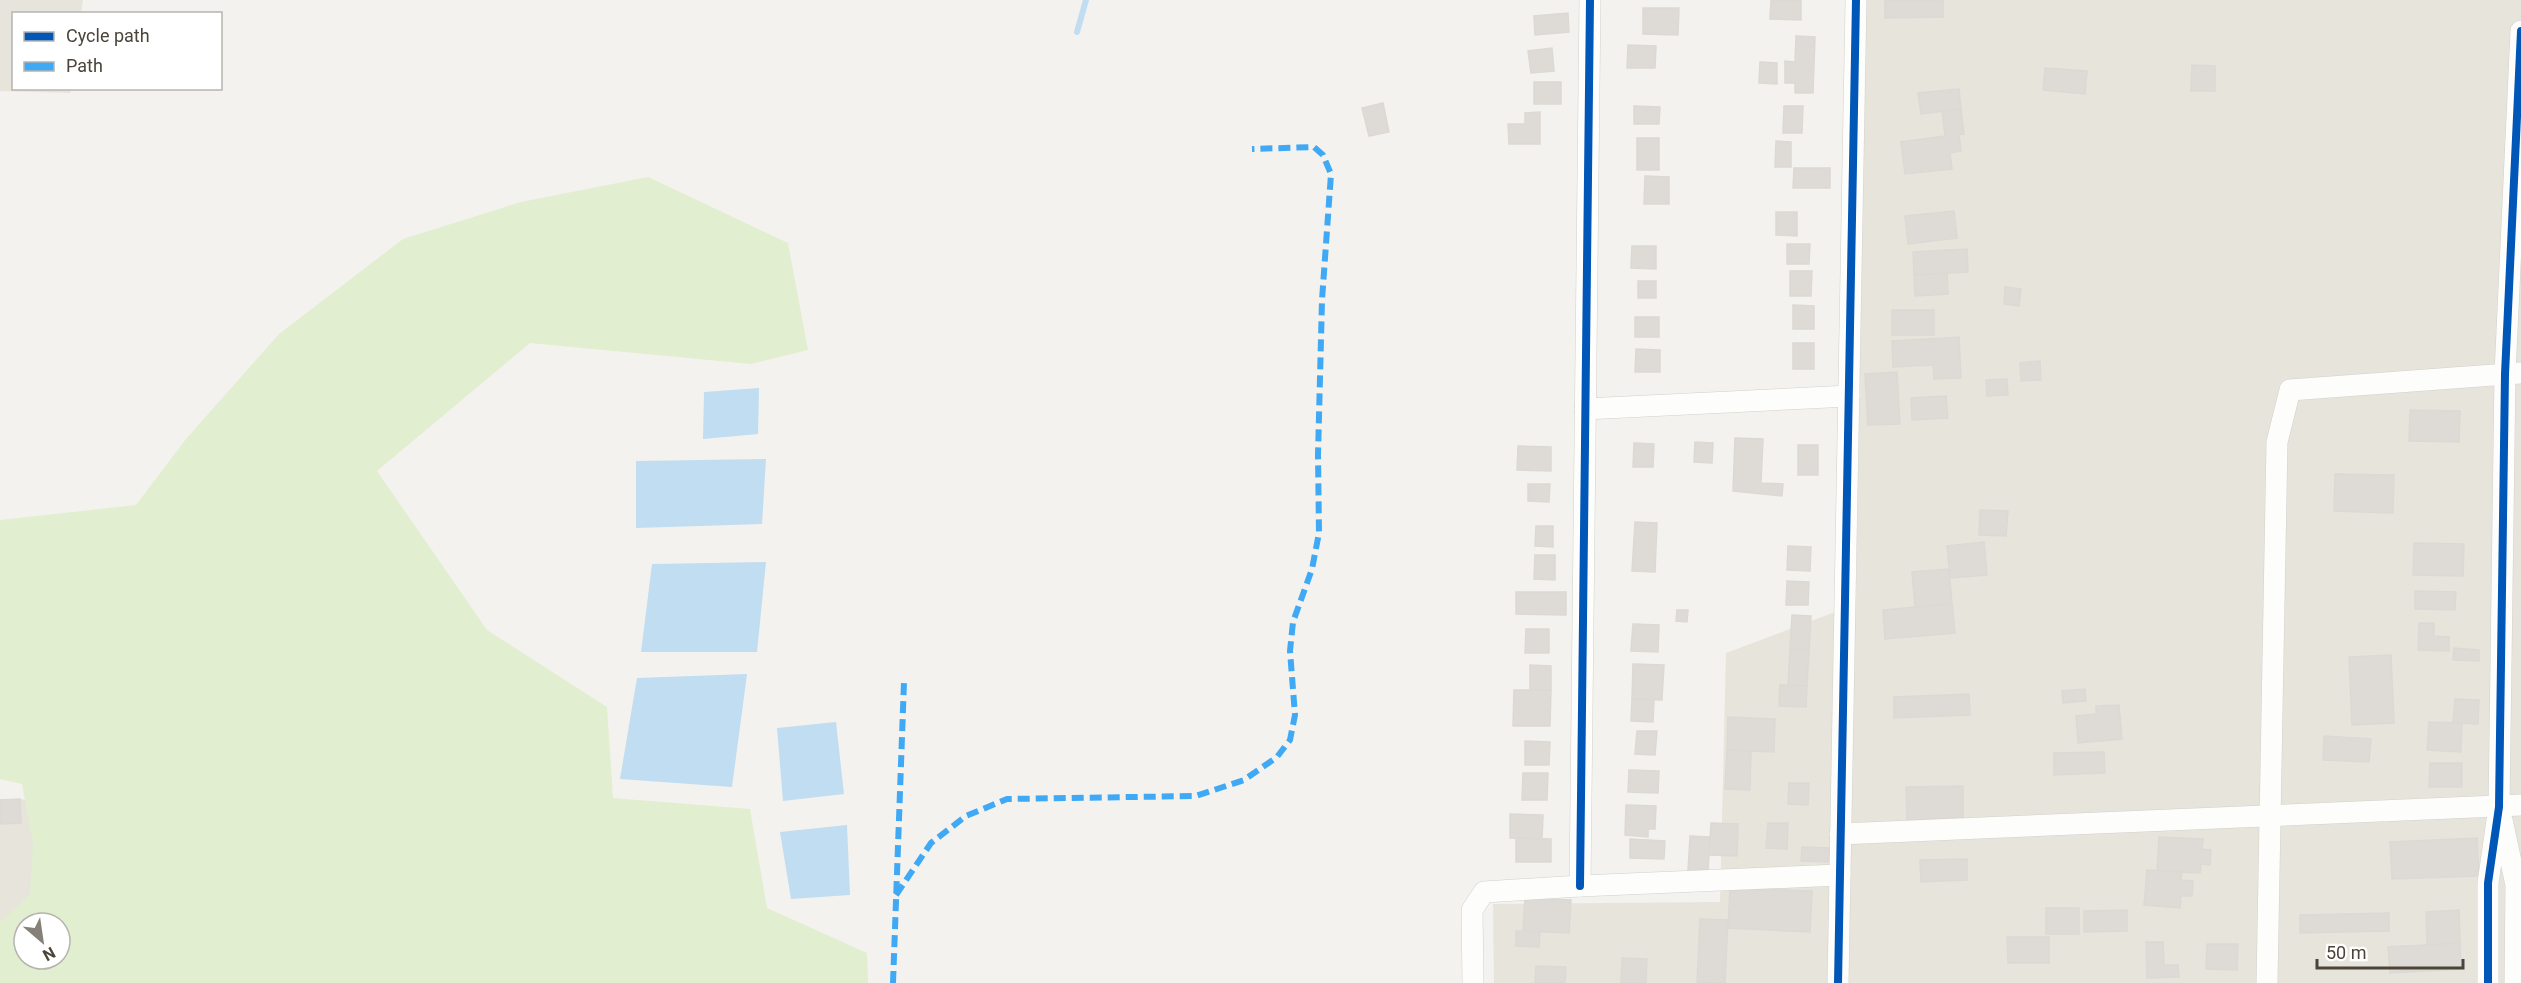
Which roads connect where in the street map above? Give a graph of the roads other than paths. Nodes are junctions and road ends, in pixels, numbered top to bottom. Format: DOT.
graph roads {
  1 [pos="1590,0"];
  2 [pos="1856,0"];
  3 [pos="2521,31"];
  4 [pos="2513,374"];
  5 [pos="1849,396"];
  6 [pos="1586,409"];
  7 [pos="2521,805"];
  8 [pos="2499,807"];
  9 [pos="2271,814"];
  10 [pos="1840,834"];
  11 [pos="1840,875"];
  12 [pos="1580,886"];
  13 [pos="1473,983"];
  14 [pos="1838,983"];
  15 [pos="2268,983"];
  16 [pos="2488,983"];
  17 [pos="2516,983"];
  1 -- 6 [label="street"];
  2 -- 5 [label="street"];
  3 -- 4 [label="street"];
  4 -- 8 [label="street"];
  4 -- 9 [label="street"];
  5 -- 6 [label="street"];
  5 -- 10 [label="street"];
  6 -- 12 [label="street"];
  7 -- 8 [label="street"];
  8 -- 9 [label="street"];
  8 -- 16 [label="street"];
  8 -- 17 [label="street"];
  9 -- 10 [label="street"];
  9 -- 15 [label="street"];
  10 -- 11 [label="street"];
  11 -- 12 [label="street"];
  11 -- 14 [label="street"];
  12 -- 13 [label="street"];
}
